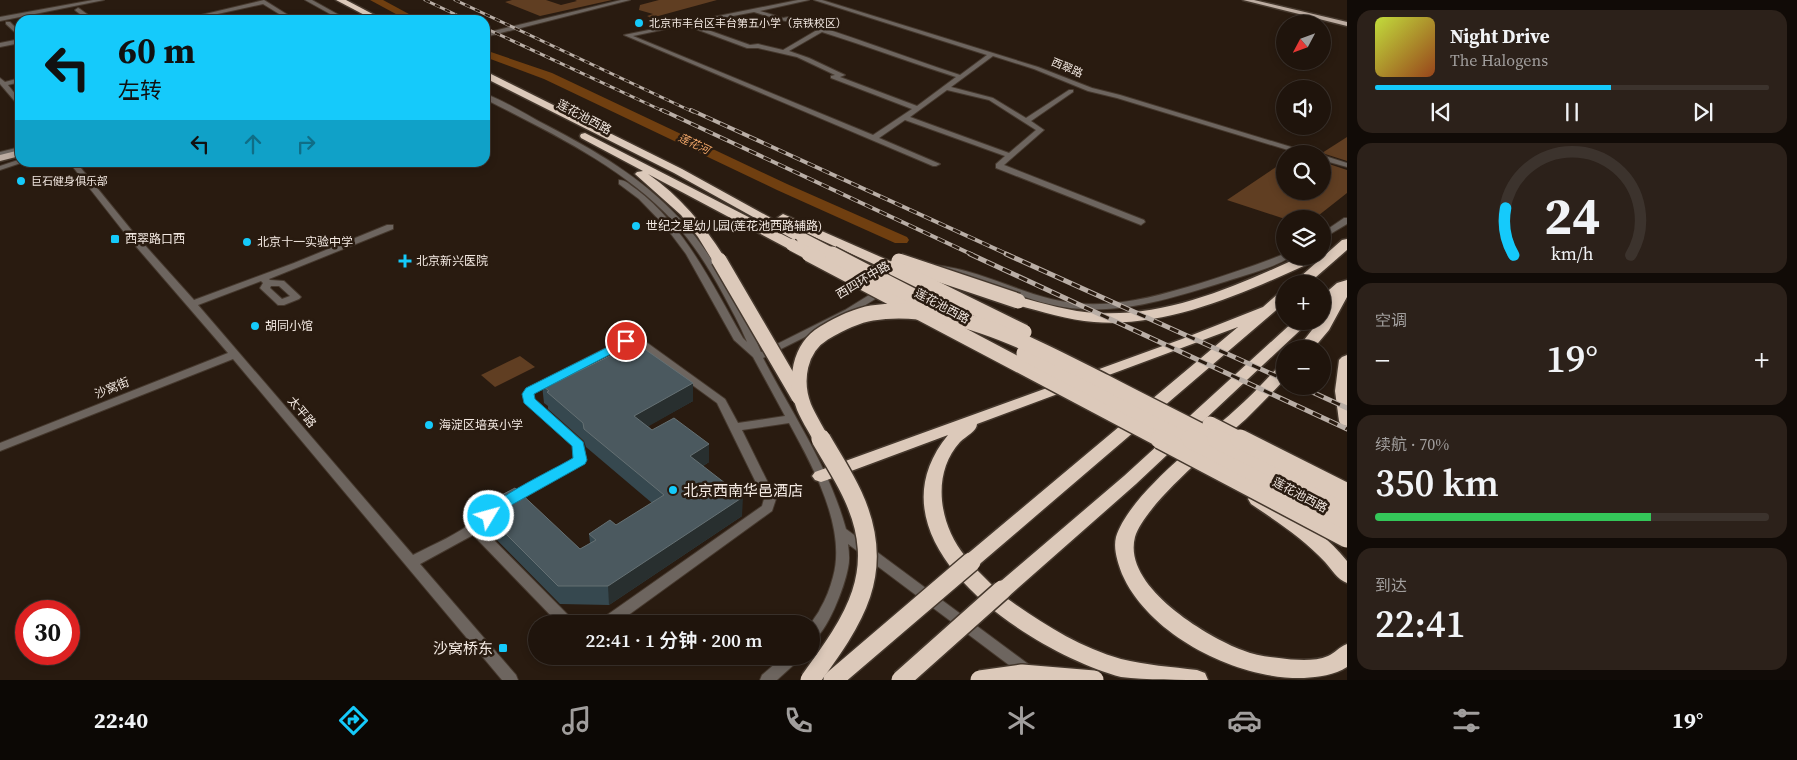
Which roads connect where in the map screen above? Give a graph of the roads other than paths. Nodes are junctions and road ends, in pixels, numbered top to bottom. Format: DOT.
graph roads {
  1 [pos="101,0"];
  2 [pos="300,0"];
  3 [pos="308,0"];
  4 [pos="340,0"];
  5 [pos="628,0"];
  6 [pos="806,0"];
  7 [pos="816,0"];
  8 [pos="1246,0"];
  9 [pos="1273,0"];
  10 [pos="328,1"];
  11 [pos="78,10"];
  12 [pos="755,10"];
  13 [pos="21,15"];
  14 [pos="85,15"];
  15 [pos="206,15"];
  16 [pos="285,15"];
  17 [pos="327,15"];
  18 [pos="336,15"];
  19 [pos="355,15"];
  20 [pos="370,15"];
  21 [pos="15,16"];
  22 [pos="1347,17"];
  23 [pos="0,19"];
  24 [pos="8,23"];
  25 [pos="685,24"];
  26 [pos="1347,24"];
  27 [pos="824,29"];
  28 [pos="15,30"];
  29 [pos="490,34"];
  30 [pos="15,42"];
  31 [pos="0,45"];
  32 [pos="784,52"];
  33 [pos="992,54"];
  34 [pos="490,77"];
  35 [pos="961,77"];
  36 [pos="15,81"];
  37 [pos="2,82"];
  38 [pos="490,85"];
  39 [pos="946,88"];
  40 [pos="1071,91"];
  41 [pos="15,98"];
  42 [pos="490,99"];
  43 [pos="527,100"];
  44 [pos="490,105"];
  45 [pos="918,109"];
  46 [pos="905,118"];
  47 [pos="1026,121"];
  48 [pos="874,138"];
  49 [pos="593,140"];
  50 [pos="1280,145"];
  51 [pos="15,150"];
  52 [pos="0,154"];
  53 [pos="15,154"];
  54 [pos="1011,156"];
  55 [pos="0,158"];
  56 [pos="15,160"];
  57 [pos="1331,160"];
  58 [pos="0,164"];
  59 [pos="15,164"];
  60 [pos="936,164"];
  61 [pos="1347,165"];
  62 [pos="76,167"];
  63 [pos="0,168"];
  64 [pos="678,171"];
  65 [pos="1347,220"];
  66 [pos="1141,222"];
  67 [pos="390,227"];
  68 [pos="1331,231"];
  69 [pos="798,242"];
  70 [pos="1347,242"];
  71 [pos="1331,248"];
  72 [pos="1276,261"];
  73 [pos="896,264"];
  74 [pos="1292,265"];
  75 [pos="1261,267"];
  76 [pos="1309,275"];
  77 [pos="1347,283"];
  78 [pos="1331,296"];
  79 [pos="1276,303"];
  80 [pos="192,304"];
  81 [pos="1198,304"];
  82 [pos="1270,308"];
  83 [pos="1293,330"];
  84 [pos="1313,340"];
  85 [pos="235,354"];
  86 [pos="758,357"];
  87 [pos="1347,360"];
  88 [pos="1345,377"];
  89 [pos="1276,379"];
  90 [pos="798,412"];
  91 [pos="988,414"];
  92 [pos="1347,421"];
  93 [pos="735,427"];
  94 [pos="0,447"];
  95 [pos="1195,458"];
  96 [pos="821,476"];
  97 [pos="1347,493"];
  98 [pos="1347,505"];
  99 [pos="1347,520"];
  100 [pos="474,528"];
  101 [pos="841,532"];
  102 [pos="1347,538"];
  103 [pos="412,562"];
  104 [pos="1347,575"];
  105 [pos="559,615"];
  106 [pos="618,615"];
  107 [pos="820,624"];
  108 [pos="1347,653"];
  109 [pos="784,665"];
  110 [pos="511,680"];
  111 [pos="768,680"];
  112 [pos="810,680"];
  113 [pos="834,680"];
  114 [pos="902,680"];
  115 [pos="980,680"];
  116 [pos="1040,680"];
  117 [pos="1094,680"];
  118 [pos="1197,680"];
  1 -- 13 [label="street"];
  2 -- 17 [label="street"];
  3 -- 18 [label="street"];
  4 -- 20 [label="highway"];
  5 -- 29 [label="street"];
  6 -- 12 [label="street"];
  7 -- 33 [label="street, 西翠路"];
  8 -- 26 [label="main road"];
  9 -- 22 [label="main road"];
  10 -- 19 [label="highway"];
  11 -- 14 [label="street"];
  12 -- 25 [label="street"];
  12 -- 27 [label="street"];
  15 -- 16 [label="street"];
  21 -- 23 [label="street"];
  24 -- 28 [label="street"];
  25 -- 32 [label="street"];
  25 -- 48 [label="street"];
  27 -- 32 [label="street"];
  27 -- 35 [label="street"];
  30 -- 31 [label="street"];
  32 -- 45 [label="street"];
  33 -- 35 [label="street"];
  33 -- 50 [label="street, 西翠路"];
  34 -- 43 [label="highway"];
  35 -- 39 [label="street"];
  36 -- 37 [label="street"];
  37 -- 41 [label="street"];
  38 -- 43 [label="highway"];
  39 -- 45 [label="street"];
  39 -- 47 [label="street"];
  40 -- 47 [label="street"];
  42 -- 86 [label="street"];
  43 -- 49 [label="highway, 莲花池西路"];
  43 -- 64 [label="highway, 莲花池西路"];
  44 -- 86 [label="street"];
  45 -- 46 [label="street"];
  46 -- 48 [label="street"];
  46 -- 54 [label="street"];
  47 -- 54 [label="street"];
  48 -- 60 [label="street"];
  49 -- 69 [label="highway, 莲花池西路"];
  49 -- 90 [label="highway, bridge"];
  51 -- 52 [label="street"];
  53 -- 55 [label="main road"];
  54 -- 66 [label="street"];
  56 -- 58 [label="main road"];
  57 -- 61 [label="street"];
  59 -- 63 [label="street"];
  62 -- 80 [label="street, 太平路"];
  64 -- 69 [label="highway, 莲花池西路"];
  64 -- 73 [label="highway"];
  65 -- 68 [label="street"];
  67 -- 80 [label="street"];
  69 -- 95 [label="highway, 莲花池西路, bridge"];
  69 -- 99 [label="highway, 莲花池西路, bridge"];
  70 -- 71 [label="highway"];
  70 -- 76 [label="highway"];
  72 -- 75 [label="street, 西四环中路"];
  73 -- 81 [label="highway, bridge"];
  73 -- 97 [label="highway, bridge"];
  74 -- 81 [label="highway"];
  75 -- 81 [label="highway"];
  75 -- 86 [label="street, 西四环中路"];
  77 -- 78 [label="highway"];
  77 -- 84 [label="highway"];
  79 -- 82 [label="highway"];
  80 -- 85 [label="street, 太平路"];
  82 -- 91 [label="highway"];
  82 -- 113 [label="highway, bridge"];
  83 -- 114 [label="highway, bridge"];
  85 -- 94 [label="street, 沙窝街"];
  85 -- 103 [label="street, 太平路"];
  86 -- 90 [label="street"];
  87 -- 88 [label="highway"];
  88 -- 92 [label="highway"];
  89 -- 108 [label="highway"];
  90 -- 93 [label="street"];
  90 -- 96 [label="street"];
  90 -- 98 [label="highway, bridge"];
  90 -- 112 [label="highway, bridge"];
  91 -- 96 [label="highway"];
  91 -- 118 [label="highway"];
  93 -- 100 [label="street"];
  93 -- 106 [label="street"];
  95 -- 102 [label="highway, 莲花池西路, bridge"];
  95 -- 104 [label="highway, bridge"];
  96 -- 101 [label="street"];
  100 -- 103 [label="street"];
  100 -- 105 [label="street"];
  101 -- 107 [label="street"];
  101 -- 116 [label="street"];
  103 -- 110 [label="street, 太平路"];
  109 -- 111 [label="street"];
  115 -- 117 [label="highway, bridge"];
}
